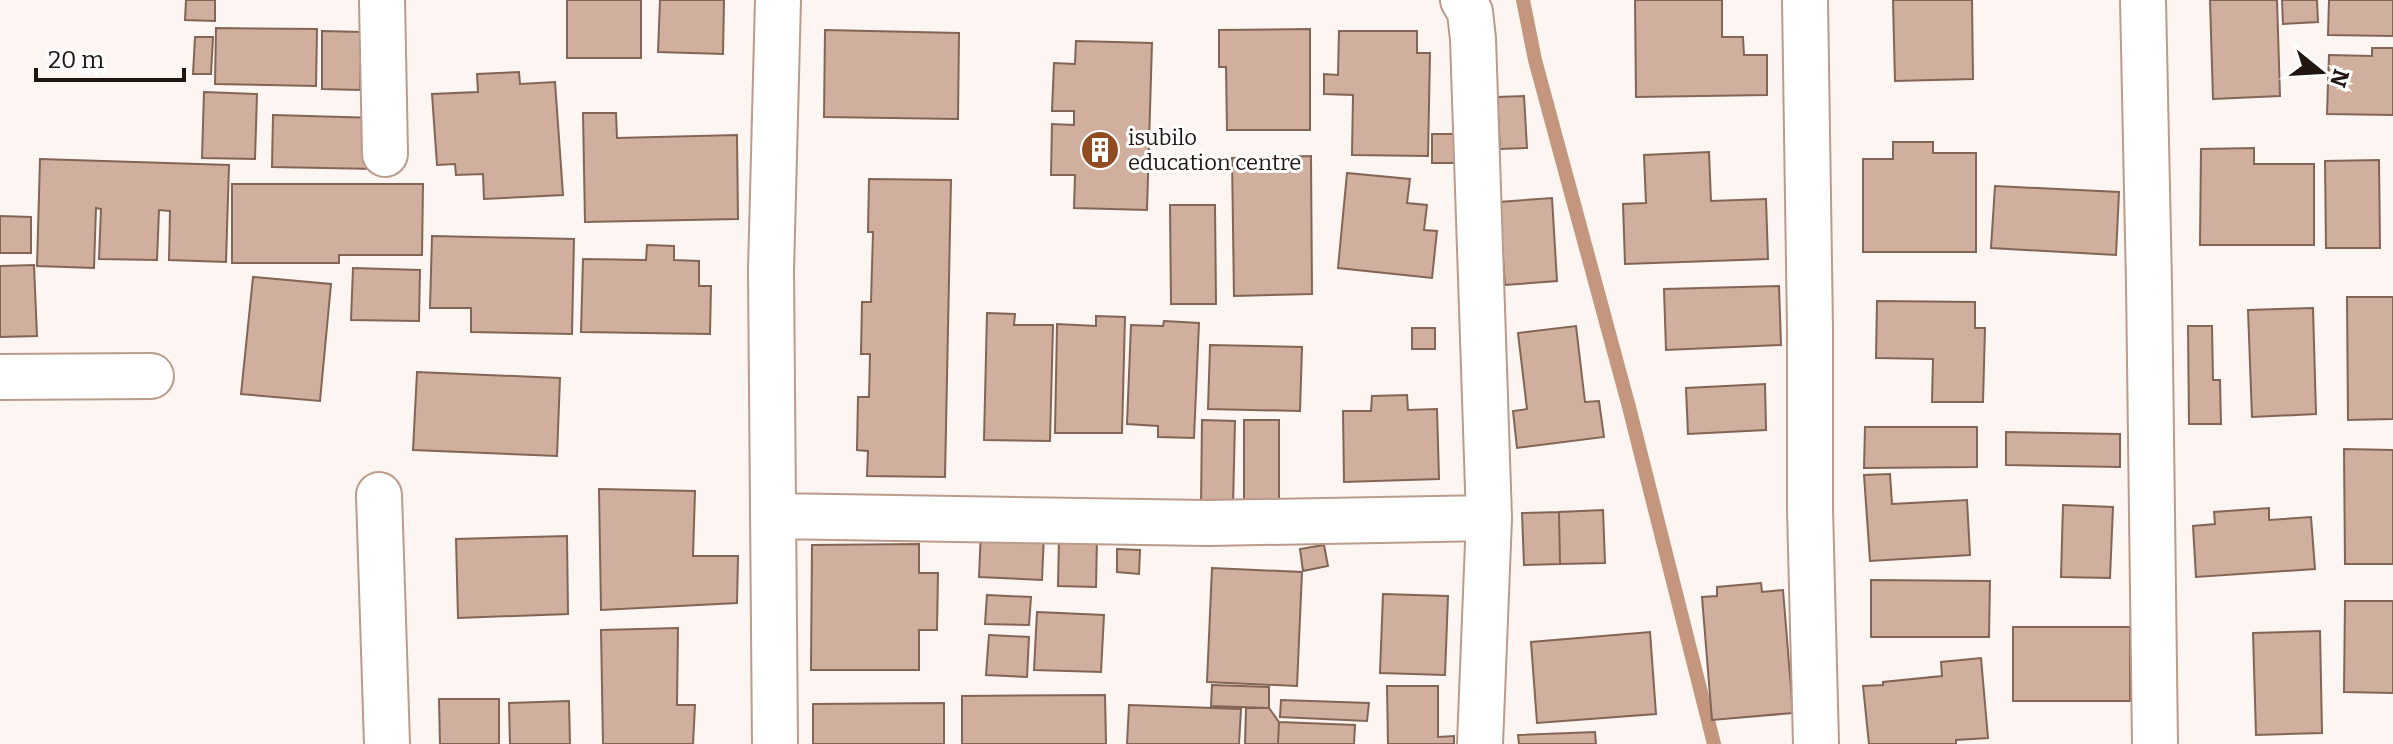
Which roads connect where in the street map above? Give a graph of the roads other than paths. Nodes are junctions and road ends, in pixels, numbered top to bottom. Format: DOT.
graph roads {
  1 [pos="382,0"];
  2 [pos="778,0"];
  3 [pos="1463,0"];
  4 [pos="1805,0"];
  5 [pos="2143,0"];
  6 [pos="385,154"];
  7 [pos="151,376"];
  8 [pos="0,377"];
  9 [pos="379,495"];
  10 [pos="773,516"];
  11 [pos="1489,518"];
  12 [pos="387,744"];
  13 [pos="775,744"];
  14 [pos="1480,744"];
  15 [pos="1816,744"];
  16 [pos="2155,744"];
  1 -- 6 [label="street"];
  2 -- 10 [label="street"];
  3 -- 11 [label="street"];
  4 -- 15 [label="street"];
  5 -- 16 [label="street"];
  7 -- 8 [label="street"];
  9 -- 12 [label="street"];
  10 -- 11 [label="street"];
  10 -- 13 [label="street"];
  11 -- 14 [label="street"];
}
